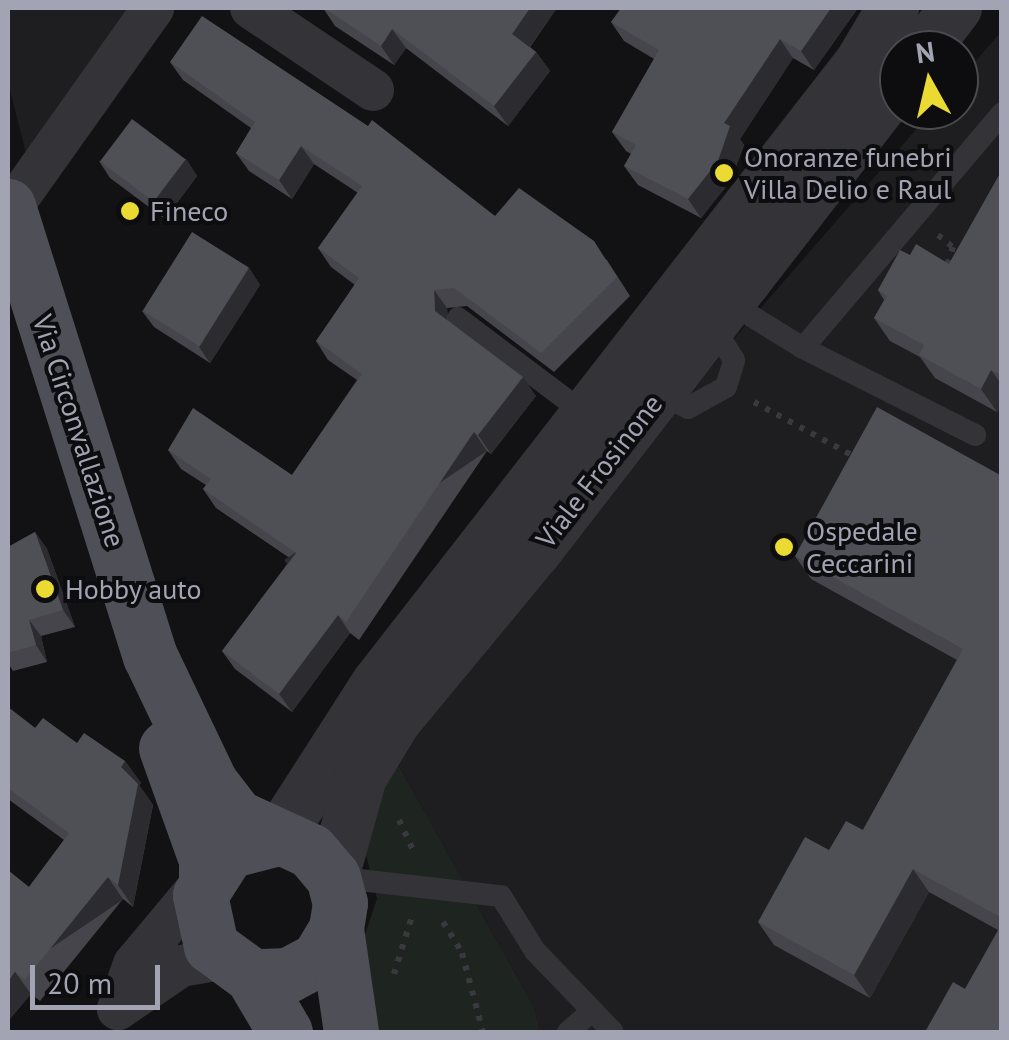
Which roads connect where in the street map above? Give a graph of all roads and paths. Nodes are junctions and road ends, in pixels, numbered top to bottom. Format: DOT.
graph roads {
  1 [pos="153,8"];
  2 [pos="251,8"];
  3 [pos="892,8"];
  4 [pos="956,8"];
  5 [pos="939,30"];
  6 [pos="374,90"];
  7 [pos="879,105"];
  8 [pos="1002,113"];
  9 [pos="8,208"];
  10 [pos="711,302"];
  11 [pos="458,318"];
  12 [pos="803,348"];
  13 [pos="641,379"];
  14 [pos="726,387"];
  15 [pos="604,425"];
  16 [pos="974,435"];
  17 [pos="873,468"];
  18 [pos="518,535"];
  19 [pos="150,656"];
  20 [pos="278,838"];
  21 [pos="206,878"];
  22 [pos="335,903"];
  23 [pos="237,968"];
  24 [pos="592,1010"];
  25 [pos="109,1021"];
  26 [pos="285,1032"];
  27 [pos="351,1032"];
  28 [pos="568,1032"];
  29 [pos="613,1032"];
  1 -- 9 [label="street"];
  2 -- 6 [label="street"];
  3 -- 10 [label="street, Viale Frosinone"];
  4 -- 5 [label="street"];
  7 -- 10 [label="street, Viale Frosinone"];
  8 -- 12 [label="lane"];
  9 -- 19 [label="main road, Via Circonvallazione"];
  10 -- 12 [label="lane"];
  10 -- 13 [label="street, Viale Frosinone"];
  10 -- 14 [label="lane"];
  11 -- 15 [label="lane, Viale Frosinone"];
  12 -- 16 [label="lane"];
  13 -- 14 [label="lane"];
  13 -- 15 [label="street, Viale Frosinone"];
  14 -- 17 [label="path"];
  15 -- 18 [label="street, Viale Frosinone"];
  18 -- 20 [label="street, Viale Frosinone"];
  18 -- 22 [label="street, Viale Frosinone"];
  19 -- 20 [label="main road, Via Circonvallazione"];
  19 -- 21 [label="main road, Via Circonvallazione"];
  20 -- 21 [label="main road"];
  20 -- 22 [label="main road, Via Circonvallazione"];
  21 -- 23 [label="main road, Via Circonvallazione"];
  21 -- 25 [label="street"];
  22 -- 23 [label="main road"];
  22 -- 24 [label="lane"];
  22 -- 27 [label="main road"];
  23 -- 25 [label="street"];
  23 -- 26 [label="main road, Via Circonvallazione"];
  24 -- 28 [label="lane"];
  24 -- 29 [label="lane"];
}
